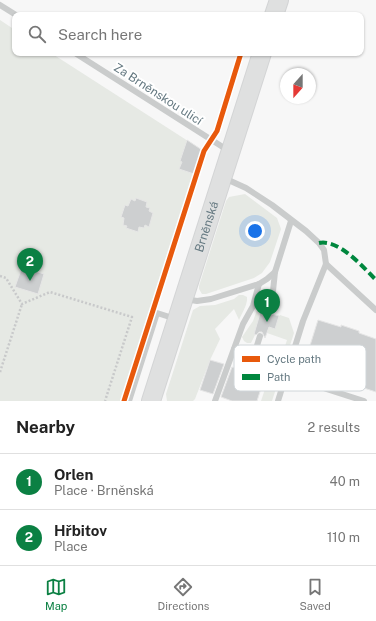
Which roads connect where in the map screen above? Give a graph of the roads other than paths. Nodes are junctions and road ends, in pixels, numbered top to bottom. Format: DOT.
graph roads {
  1 [pos="279,0"];
  2 [pos="0,5"];
  3 [pos="12,12"];
  4 [pos="275,12"];
  5 [pos="80,56"];
  6 [pos="261,56"];
  7 [pos="230,152"];
  8 [pos="222,178"];
  9 [pos="292,221"];
  10 [pos="326,264"];
  11 [pos="275,272"];
  12 [pos="259,284"];
  13 [pos="184,299"];
  14 [pos="376,310"];
  15 [pos="267,312"];
  16 [pos="177,320"];
  17 [pos="260,336"];
  18 [pos="235,345"];
  19 [pos="257,345"];
  20 [pos="296,345"];
  21 [pos="234,348"];
  22 [pos="281,391"];
  23 [pos="333,391"];
  24 [pos="129,401"];
  25 [pos="151,401"];
  26 [pos="215,401"];
  27 [pos="278,401"];
  28 [pos="364,401"];
  1 -- 4 [label="main road"];
  2 -- 3 [label="lane"];
  5 -- 7 [label="lane, Za Brněnskou ulicí"];
  6 -- 7 [label="main road, Brněnská"];
  7 -- 8 [label="main road, Brněnská"];
  8 -- 9 [label="lane"];
  8 -- 13 [label="main road, Brněnská"];
  9 -- 10 [label="lane"];
  9 -- 11 [label="lane"];
  10 -- 14 [label="lane"];
  10 -- 20 [label="lane"];
  11 -- 12 [label="lane"];
  11 -- 15 [label="lane"];
  12 -- 13 [label="lane"];
  12 -- 18 [label="lane"];
  13 -- 16 [label="main road, Brněnská"];
  16 -- 24 [label="lane"];
  16 -- 25 [label="main road, Brněnská"];
  17 -- 19 [label="lane"];
  21 -- 26 [label="lane"];
  22 -- 27 [label="lane"];
  23 -- 28 [label="lane"];
}
